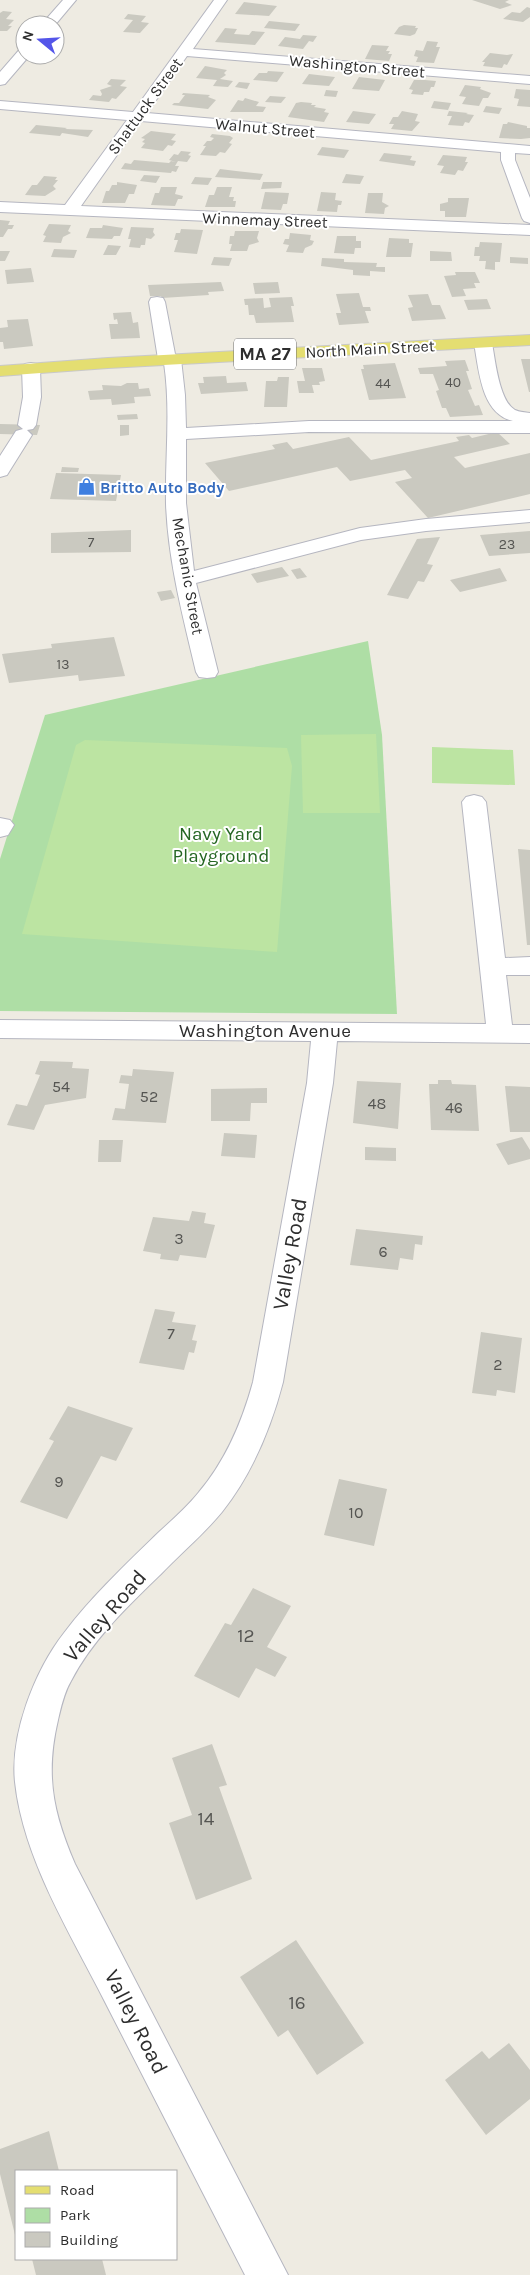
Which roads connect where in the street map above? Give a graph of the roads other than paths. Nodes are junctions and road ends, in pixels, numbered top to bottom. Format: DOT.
graph roads {
  1 [pos="70,0"];
  2 [pos="221,0"];
  3 [pos="57,15"];
  4 [pos="184,52"];
  5 [pos="15,64"];
  6 [pos="530,80"];
  7 [pos="0,81"];
  8 [pos="0,105"];
  9 [pos="137,117"];
  10 [pos="508,149"];
  11 [pos="530,150"];
  12 [pos="0,207"];
  13 [pos="69,211"];
  14 [pos="530,218"];
  15 [pos="530,230"];
  16 [pos="157,302"];
  17 [pos="530,340"];
  18 [pos="483,342"];
  19 [pos="170,359"];
  20 [pos="31,368"];
  21 [pos="0,371"];
  22 [pos="530,418"];
  23 [pos="530,427"];
  24 [pos="177,434"];
  25 [pos="0,472"];
  26 [pos="530,516"];
  27 [pos="186,579"];
  28 [pos="206,672"];
  29 [pos="474,802"];
  30 [pos="530,966"];
  31 [pos="493,967"];
  32 [pos="0,1029"];
  33 [pos="325,1032"];
  34 [pos="500,1034"];
  35 [pos="530,1034"];
  36 [pos="267,2275"];
  1 -- 3 [label="street"];
  2 -- 4 [label="street, Shattuck Street"];
  4 -- 6 [label="street, Washington Street"];
  4 -- 9 [label="street, Shattuck Street"];
  5 -- 7 [label="street"];
  8 -- 9 [label="street, Walnut Street"];
  9 -- 10 [label="street, Walnut Street"];
  9 -- 13 [label="street, Shattuck Street"];
  10 -- 11 [label="street, Walnut Street"];
  10 -- 14 [label="street"];
  12 -- 13 [label="street, Winnemay Street"];
  13 -- 15 [label="street, Winnemay Street"];
  16 -- 19 [label="street, Mechanic Street"];
  17 -- 18 [label="main road, North Main Street / MA 27"];
  18 -- 19 [label="main road, North Main Street / MA 27"];
  18 -- 22 [label="street"];
  19 -- 20 [label="main road, North Main Street / MA 27"];
  19 -- 24 [label="street, Mechanic Street"];
  20 -- 21 [label="main road, North Main Street / MA 27"];
  20 -- 25 [label="street"];
  23 -- 24 [label="street"];
  24 -- 27 [label="street, Mechanic Street"];
  26 -- 27 [label="street"];
  27 -- 28 [label="street, Mechanic Street"];
  29 -- 31 [label="street"];
  30 -- 31 [label="street"];
  31 -- 34 [label="street"];
  32 -- 33 [label="street, Washington Avenue"];
  33 -- 34 [label="street, Washington Avenue"];
  33 -- 36 [label="street, Valley Road"];
  34 -- 35 [label="street, Washington Avenue"];
}
